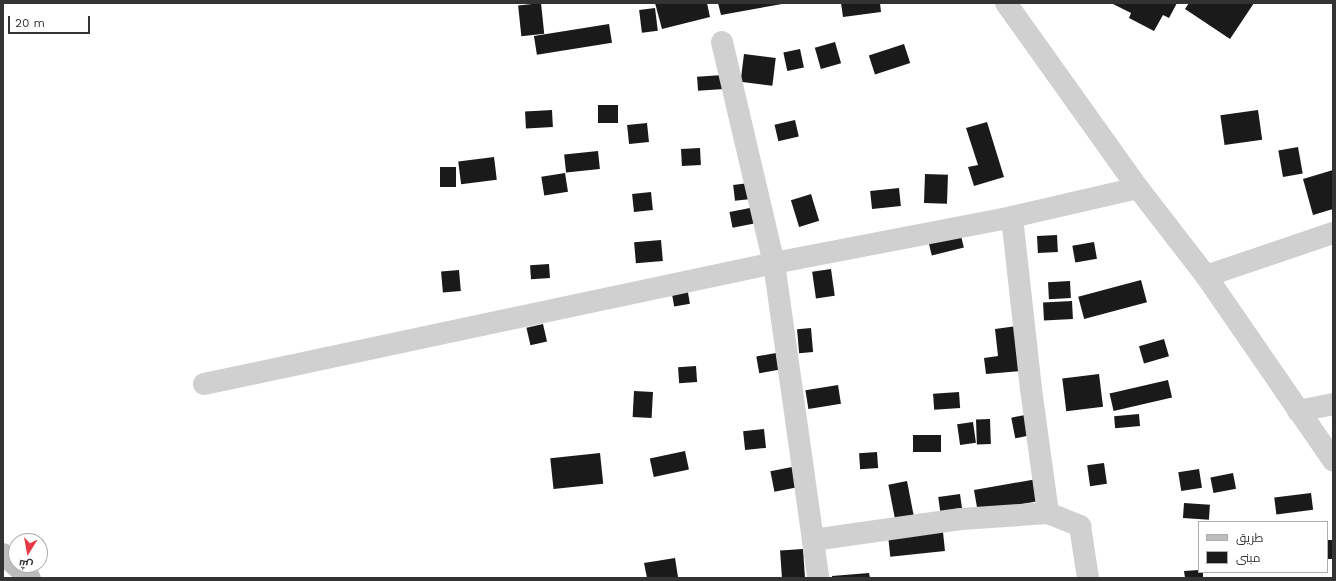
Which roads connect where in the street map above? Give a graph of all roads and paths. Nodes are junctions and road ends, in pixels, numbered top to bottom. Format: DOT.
graph roads {
  1 [pos="1006,3"];
  2 [pos="722,42"];
  3 [pos="1138,188"];
  4 [pos="1012,216"];
  5 [pos="1333,233"];
  6 [pos="774,263"];
  7 [pos="1206,276"];
  8 [pos="204,384"];
  9 [pos="1333,404"];
  10 [pos="1298,411"];
  11 [pos="1333,460"];
  12 [pos="1048,513"];
  13 [pos="813,540"];
  14 [pos="3,554"];
  15 [pos="30,578"];
  16 [pos="818,578"];
  17 [pos="1088,578"];
  1 -- 3 [label="street"];
  2 -- 6 [label="street"];
  3 -- 4 [label="street"];
  3 -- 7 [label="street"];
  4 -- 6 [label="street"];
  4 -- 12 [label="street"];
  5 -- 7 [label="street"];
  6 -- 8 [label="street"];
  6 -- 13 [label="street"];
  7 -- 10 [label="street"];
  9 -- 10 [label="street"];
  10 -- 11 [label="street"];
  12 -- 13 [label="street"];
  12 -- 17 [label="street"];
  13 -- 16 [label="street"];
  14 -- 15 [label="street"];
}
